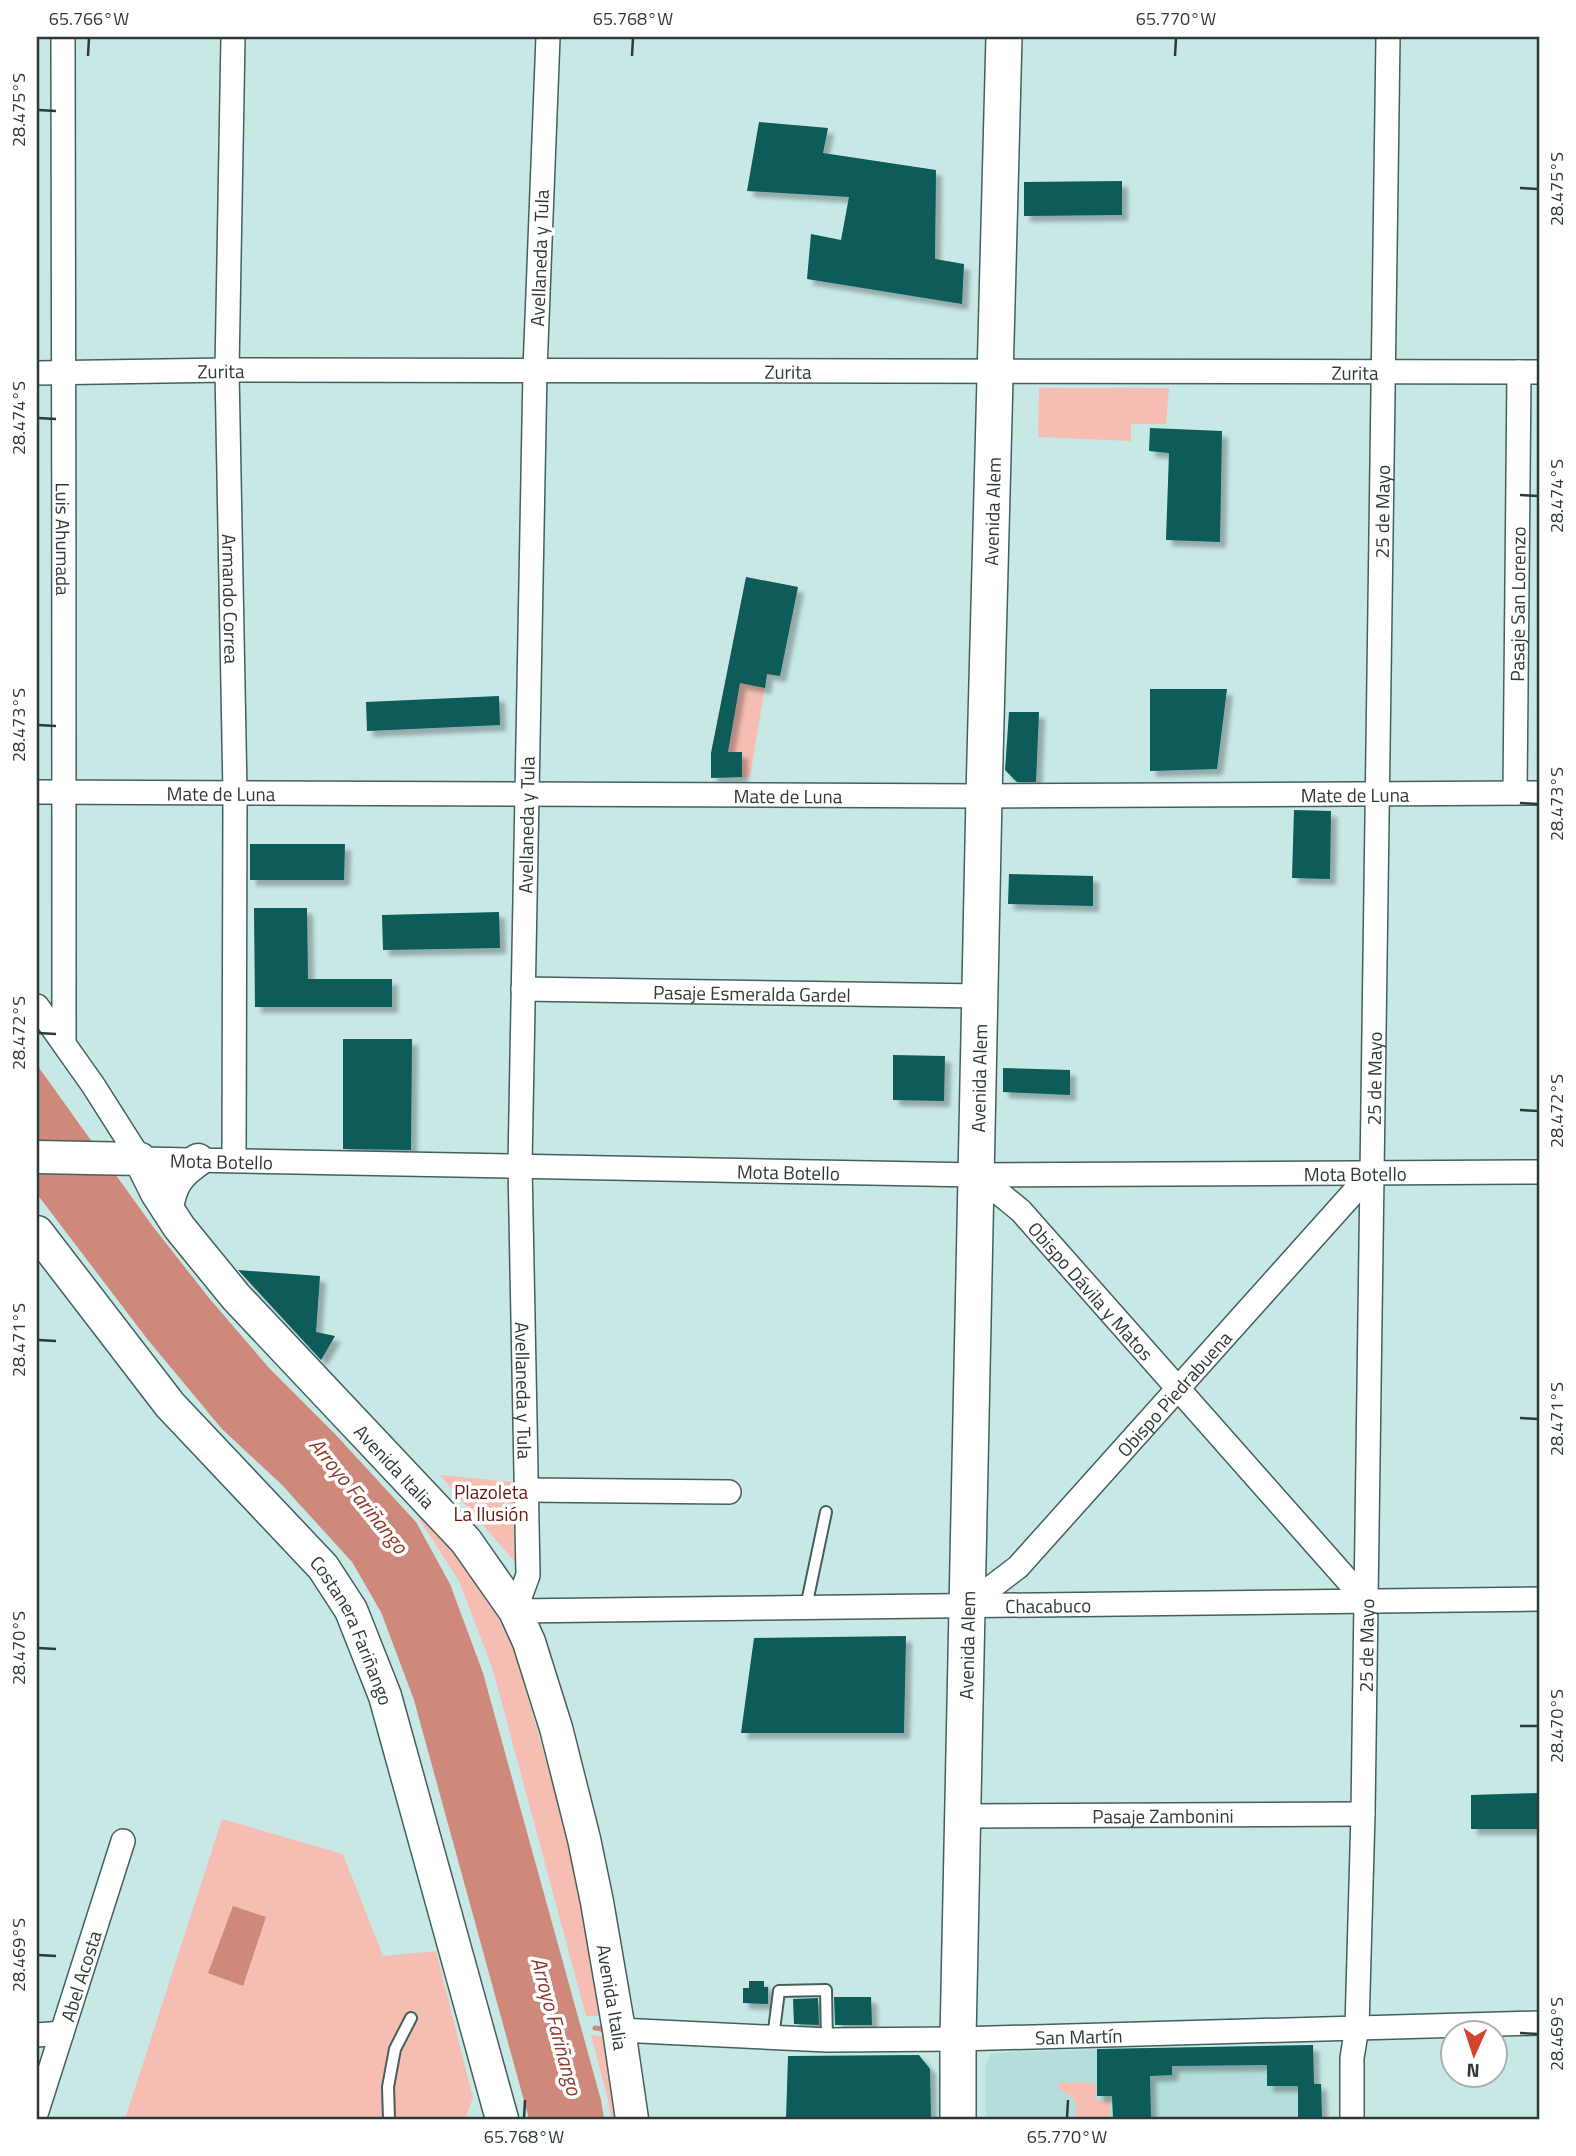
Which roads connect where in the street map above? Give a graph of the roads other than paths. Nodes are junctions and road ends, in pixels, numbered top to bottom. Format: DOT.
graph roads {
  1 [pos="63,37"];
  2 [pos="233,37"];
  3 [pos="548,37"];
  4 [pos="1004,37"];
  5 [pos="1388,37"];
  6 [pos="227,370"];
  7 [pos="535,370"];
  8 [pos="996,371"];
  9 [pos="1383,372"];
  10 [pos="1529,372"];
  11 [pos="37,373"];
  12 [pos="62,373"];
  13 [pos="37,792"];
  14 [pos="66,792"];
  15 [pos="235,793"];
  16 [pos="1515,793"];
  17 [pos="1539,793"];
  18 [pos="527,794"];
  19 [pos="1377,794"];
  20 [pos="984,796"];
  21 [pos="523,989"];
  22 [pos="980,996"];
  23 [pos="37,1006"];
  24 [pos="64,1043"];
  25 [pos="37,1157"];
  26 [pos="128,1159"];
  27 [pos="198,1160"];
  28 [pos="234,1160"];
  29 [pos="520,1165"];
  30 [pos="1539,1172"];
  31 [pos="1371,1173"];
  32 [pos="977,1175"];
  33 [pos="167,1208"];
  34 [pos="37,1231"];
  35 [pos="1178,1387"];
  36 [pos="526,1490"];
  37 [pos="729,1492"];
  38 [pos="827,1512"];
  39 [pos="1539,1599"];
  40 [pos="1365,1600"];
  41 [pos="968,1605"];
  42 [pos="806,1607"];
  43 [pos="515,1611"];
  44 [pos="1363,1814"];
  45 [pos="963,1816"];
  46 [pos="122,1841"];
  47 [pos="411,2018"];
  48 [pos="1539,2024"];
  49 [pos="1357,2027"];
  50 [pos="620,2030"];
  51 [pos="62,2033"];
  52 [pos="37,2035"];
  53 [pos="773,2038"];
  54 [pos="958,2039"];
  55 [pos="827,2040"];
  56 [pos="37,2111"];
  57 [pos="389,2119"];
  58 [pos="502,2119"];
  59 [pos="632,2119"];
  60 [pos="958,2119"];
  61 [pos="1352,2119"];
  1 -- 12 [label="street, Luis Ahumada"];
  2 -- 6 [label="street, Armando Correa"];
  3 -- 7 [label="street, Avellaneda y Tula"];
  4 -- 8 [label="main road, Avenida Alem"];
  5 -- 9 [label="street, 25 de Mayo"];
  6 -- 7 [label="street, Zurita"];
  6 -- 12 [label="street, Zurita"];
  6 -- 15 [label="street, Armando Correa"];
  7 -- 8 [label="street, Zurita"];
  7 -- 18 [label="street, Avellaneda y Tula"];
  8 -- 9 [label="street, Zurita"];
  8 -- 20 [label="main road, Avenida Alem"];
  9 -- 10 [label="street, Zurita"];
  9 -- 19 [label="street, 25 de Mayo"];
  10 -- 16 [label="street, Pasaje San Lorenzo"];
  11 -- 12 [label="street, Zurita"];
  12 -- 14 [label="street, Luis Ahumada"];
  13 -- 14 [label="street, Mate de Luna"];
  14 -- 15 [label="street, Mate de Luna"];
  14 -- 24 [label="street, Luis Ahumada"];
  15 -- 18 [label="street, Mate de Luna"];
  15 -- 28 [label="street, Armando Correa"];
  16 -- 17 [label="street, Mate de Luna"];
  16 -- 19 [label="street, Mate de Luna"];
  18 -- 20 [label="street, Mate de Luna"];
  18 -- 21 [label="street, Avellaneda y Tula"];
  19 -- 20 [label="street, Mate de Luna"];
  19 -- 31 [label="street, 25 de Mayo"];
  20 -- 22 [label="main road, Avenida Alem"];
  21 -- 22 [label="street, Pasaje Esmeralda Gardel"];
  21 -- 29 [label="street, Avellaneda y Tula"];
  22 -- 32 [label="main road, Avenida Alem"];
  23 -- 24 [label="street, Avenida Italia"];
  24 -- 26 [label="street, Avenida Italia"];
  25 -- 26 [label="street, Mota Botello"];
  26 -- 27 [label="street, Mota Botello"];
  26 -- 33 [label="street, Avenida Italia"];
  27 -- 28 [label="street, Mota Botello"];
  27 -- 33 [label="street"];
  28 -- 29 [label="street, Mota Botello"];
  29 -- 32 [label="street, Mota Botello"];
  29 -- 36 [label="street, Avellaneda y Tula"];
  30 -- 31 [label="street, Mota Botello"];
  31 -- 32 [label="street, Mota Botello"];
  31 -- 35 [label="street, Obispo Piedrabuena"];
  31 -- 40 [label="street, 25 de Mayo"];
  32 -- 35 [label="street, Obispo Dávila y Matos"];
  32 -- 41 [label="main road, Avenida Alem"];
  33 -- 43 [label="street, Avenida Italia"];
  34 -- 58 [label="street, Costanera Fariñango"];
  35 -- 40 [label="street, Obispo Dávila y Matos"];
  35 -- 41 [label="street, Obispo Piedrabuena"];
  36 -- 37 [label="street"];
  36 -- 43 [label="street, Avellaneda y Tula"];
  38 -- 42 [label="lane"];
  39 -- 40 [label="street, Chacabuco"];
  40 -- 41 [label="street, Chacabuco"];
  40 -- 44 [label="street, 25 de Mayo"];
  41 -- 42 [label="street, Chacabuco"];
  41 -- 45 [label="main road, Avenida Alem"];
  42 -- 43 [label="street, Chacabuco"];
  43 -- 50 [label="street, Avenida Italia"];
  44 -- 45 [label="street, Pasaje Zambonini"];
  44 -- 49 [label="street, 25 de Mayo"];
  45 -- 54 [label="main road, Avenida Alem"];
  46 -- 51 [label="street, Abel Acosta"];
  47 -- 57 [label="lane"];
  48 -- 49 [label="street, San Martín"];
  49 -- 54 [label="street, San Martín"];
  49 -- 61 [label="street, 25 de Mayo"];
  50 -- 53 [label="street, San Martín"];
  50 -- 59 [label="street, Avenida Italia"];
  51 -- 52 [label="street"];
  51 -- 56 [label="street, Abel Acosta"];
  53 -- 55 [label="street, San Martín"];
  53 -- 55 [label="lane"];
  54 -- 55 [label="street, San Martín"];
  54 -- 60 [label="main road, Avenida Alem"];
}
